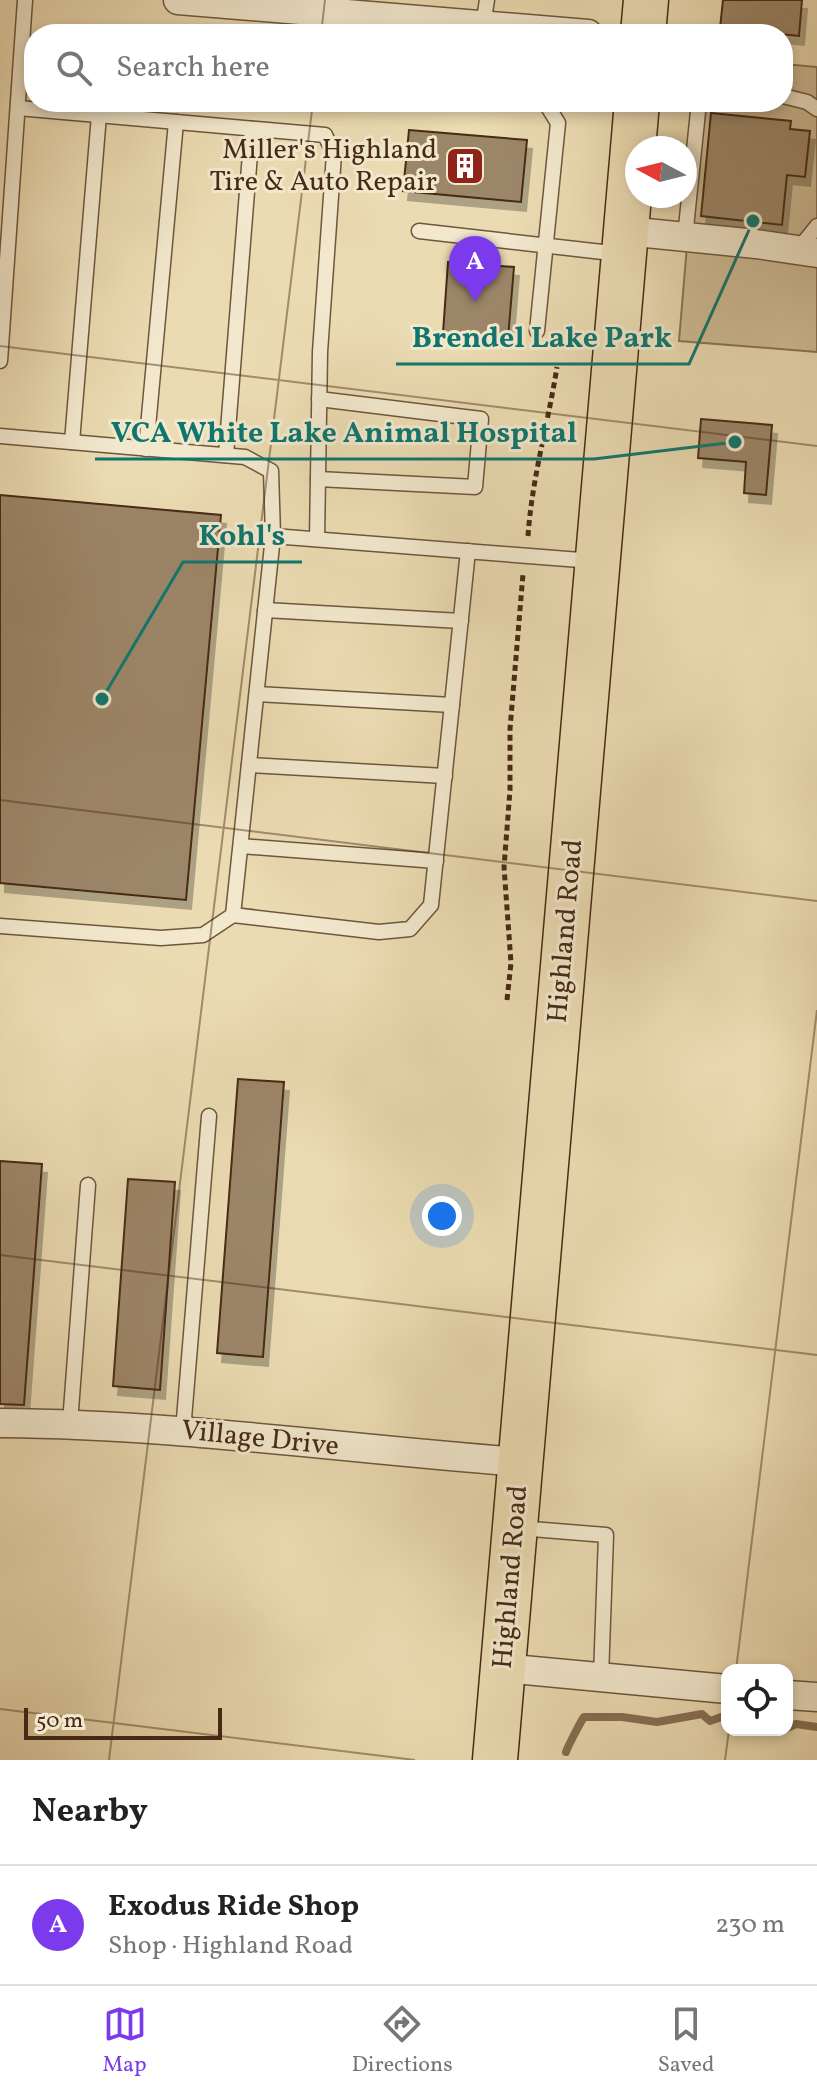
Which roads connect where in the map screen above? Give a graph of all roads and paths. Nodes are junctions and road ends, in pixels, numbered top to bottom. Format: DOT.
graph roads {
  1 [pos="25,0"];
  2 [pos="178,0"];
  3 [pos="646,0"];
  4 [pos="263,4"];
  5 [pos="485,13"];
  6 [pos="512,24"];
  7 [pos="644,24"];
  8 [pos="793,98"];
  9 [pos="18,108"];
  10 [pos="24,109"];
  11 [pos="817,109"];
  12 [pos="64,112"];
  13 [pos="551,112"];
  14 [pos="636,112"];
  15 [pos="698,112"];
  16 [pos="99,115"];
  17 [pos="176,122"];
  18 [pos="252,129"];
  19 [pos="419,231"];
  20 [pos="685,237"];
  21 [pos="625,242"];
  22 [pos="813,243"];
  23 [pos="547,246"];
  24 [pos="4,271"];
  25 [pos="537,331"];
  26 [pos="0,361"];
  27 [pos="557,367"];
  28 [pos="319,399"];
  29 [pos="0,436"];
  30 [pos="72,442"];
  31 [pos="146,449"];
  32 [pos="226,455"];
  33 [pos="318,479"];
  34 [pos="273,536"];
  35 [pos="317,539"];
  36 [pos="468,551"];
  37 [pos="525,555"];
  38 [pos="598,561"];
  39 [pos="265,610"];
  40 [pos="461,621"];
  41 [pos="257,694"];
  42 [pos="452,705"];
  43 [pos="249,765"];
  44 [pos="445,776"];
  45 [pos="241,846"];
  46 [pos="436,861"];
  47 [pos="233,915"];
  48 [pos="0,926"];
  49 [pos="507,1000"];
  50 [pos="209,1116"];
  51 [pos="88,1185"];
  52 [pos="0,1423"];
  53 [pos="70,1423"];
  54 [pos="183,1431"];
  55 [pos="520,1462"];
  56 [pos="515,1527"];
  57 [pos="503,1668"];
  58 [pos="601,1677"];
  59 [pos="721,1688"];
  60 [pos="793,1695"];
  61 [pos="817,1697"];
  62 [pos="495,1760"];
  1 -- 9 [label="lane"];
  2 -- 4 [label="street"];
  3 -- 7 [label="highway"];
  4 -- 5 [label="street"];
  5 -- 6 [label="street"];
  8 -- 11 [label="lane"];
  9 -- 10 [label="lane"];
  9 -- 24 [label="lane"];
  12 -- 16 [label="lane"];
  13 -- 23 [label="lane"];
  14 -- 21 [label="highway, Highland Road"];
  15 -- 20 [label="lane"];
  16 -- 17 [label="lane"];
  16 -- 30 [label="lane"];
  17 -- 18 [label="lane"];
  17 -- 31 [label="lane"];
  18 -- 28 [label="lane"];
  18 -- 32 [label="lane"];
  19 -- 23 [label="lane"];
  20 -- 21 [label="street"];
  20 -- 22 [label="street"];
  21 -- 23 [label="lane"];
  21 -- 38 [label="highway, Highland Road"];
  23 -- 25 [label="lane"];
  24 -- 26 [label="lane"];
  27 -- 37 [label="path"];
  28 -- 33 [label="lane"];
  28 -- 33 [label="lane"];
  29 -- 30 [label="lane"];
  30 -- 31 [label="lane"];
  31 -- 32 [label="lane"];
  32 -- 34 [label="lane"];
  33 -- 35 [label="lane"];
  34 -- 35 [label="lane"];
  34 -- 39 [label="lane"];
  35 -- 36 [label="lane"];
  36 -- 37 [label="lane"];
  36 -- 40 [label="lane"];
  37 -- 38 [label="lane"];
  37 -- 49 [label="path"];
  38 -- 55 [label="highway, Highland Road"];
  39 -- 40 [label="lane"];
  39 -- 41 [label="lane"];
  40 -- 42 [label="lane"];
  41 -- 42 [label="lane"];
  41 -- 43 [label="lane"];
  42 -- 44 [label="lane"];
  43 -- 44 [label="lane"];
  43 -- 45 [label="lane"];
  44 -- 46 [label="lane"];
  45 -- 46 [label="lane"];
  45 -- 47 [label="lane"];
  46 -- 47 [label="lane"];
  47 -- 48 [label="lane"];
  50 -- 54 [label="lane"];
  51 -- 53 [label="lane"];
  52 -- 53 [label="street, Village Drive"];
  53 -- 54 [label="street, Village Drive"];
  54 -- 55 [label="street, Village Drive"];
  55 -- 56 [label="highway, Highland Road"];
  56 -- 57 [label="highway, Highland Road"];
  56 -- 58 [label="lane"];
  57 -- 58 [label="street"];
  57 -- 62 [label="highway, Highland Road"];
  58 -- 59 [label="street"];
  60 -- 61 [label="street"];
}
